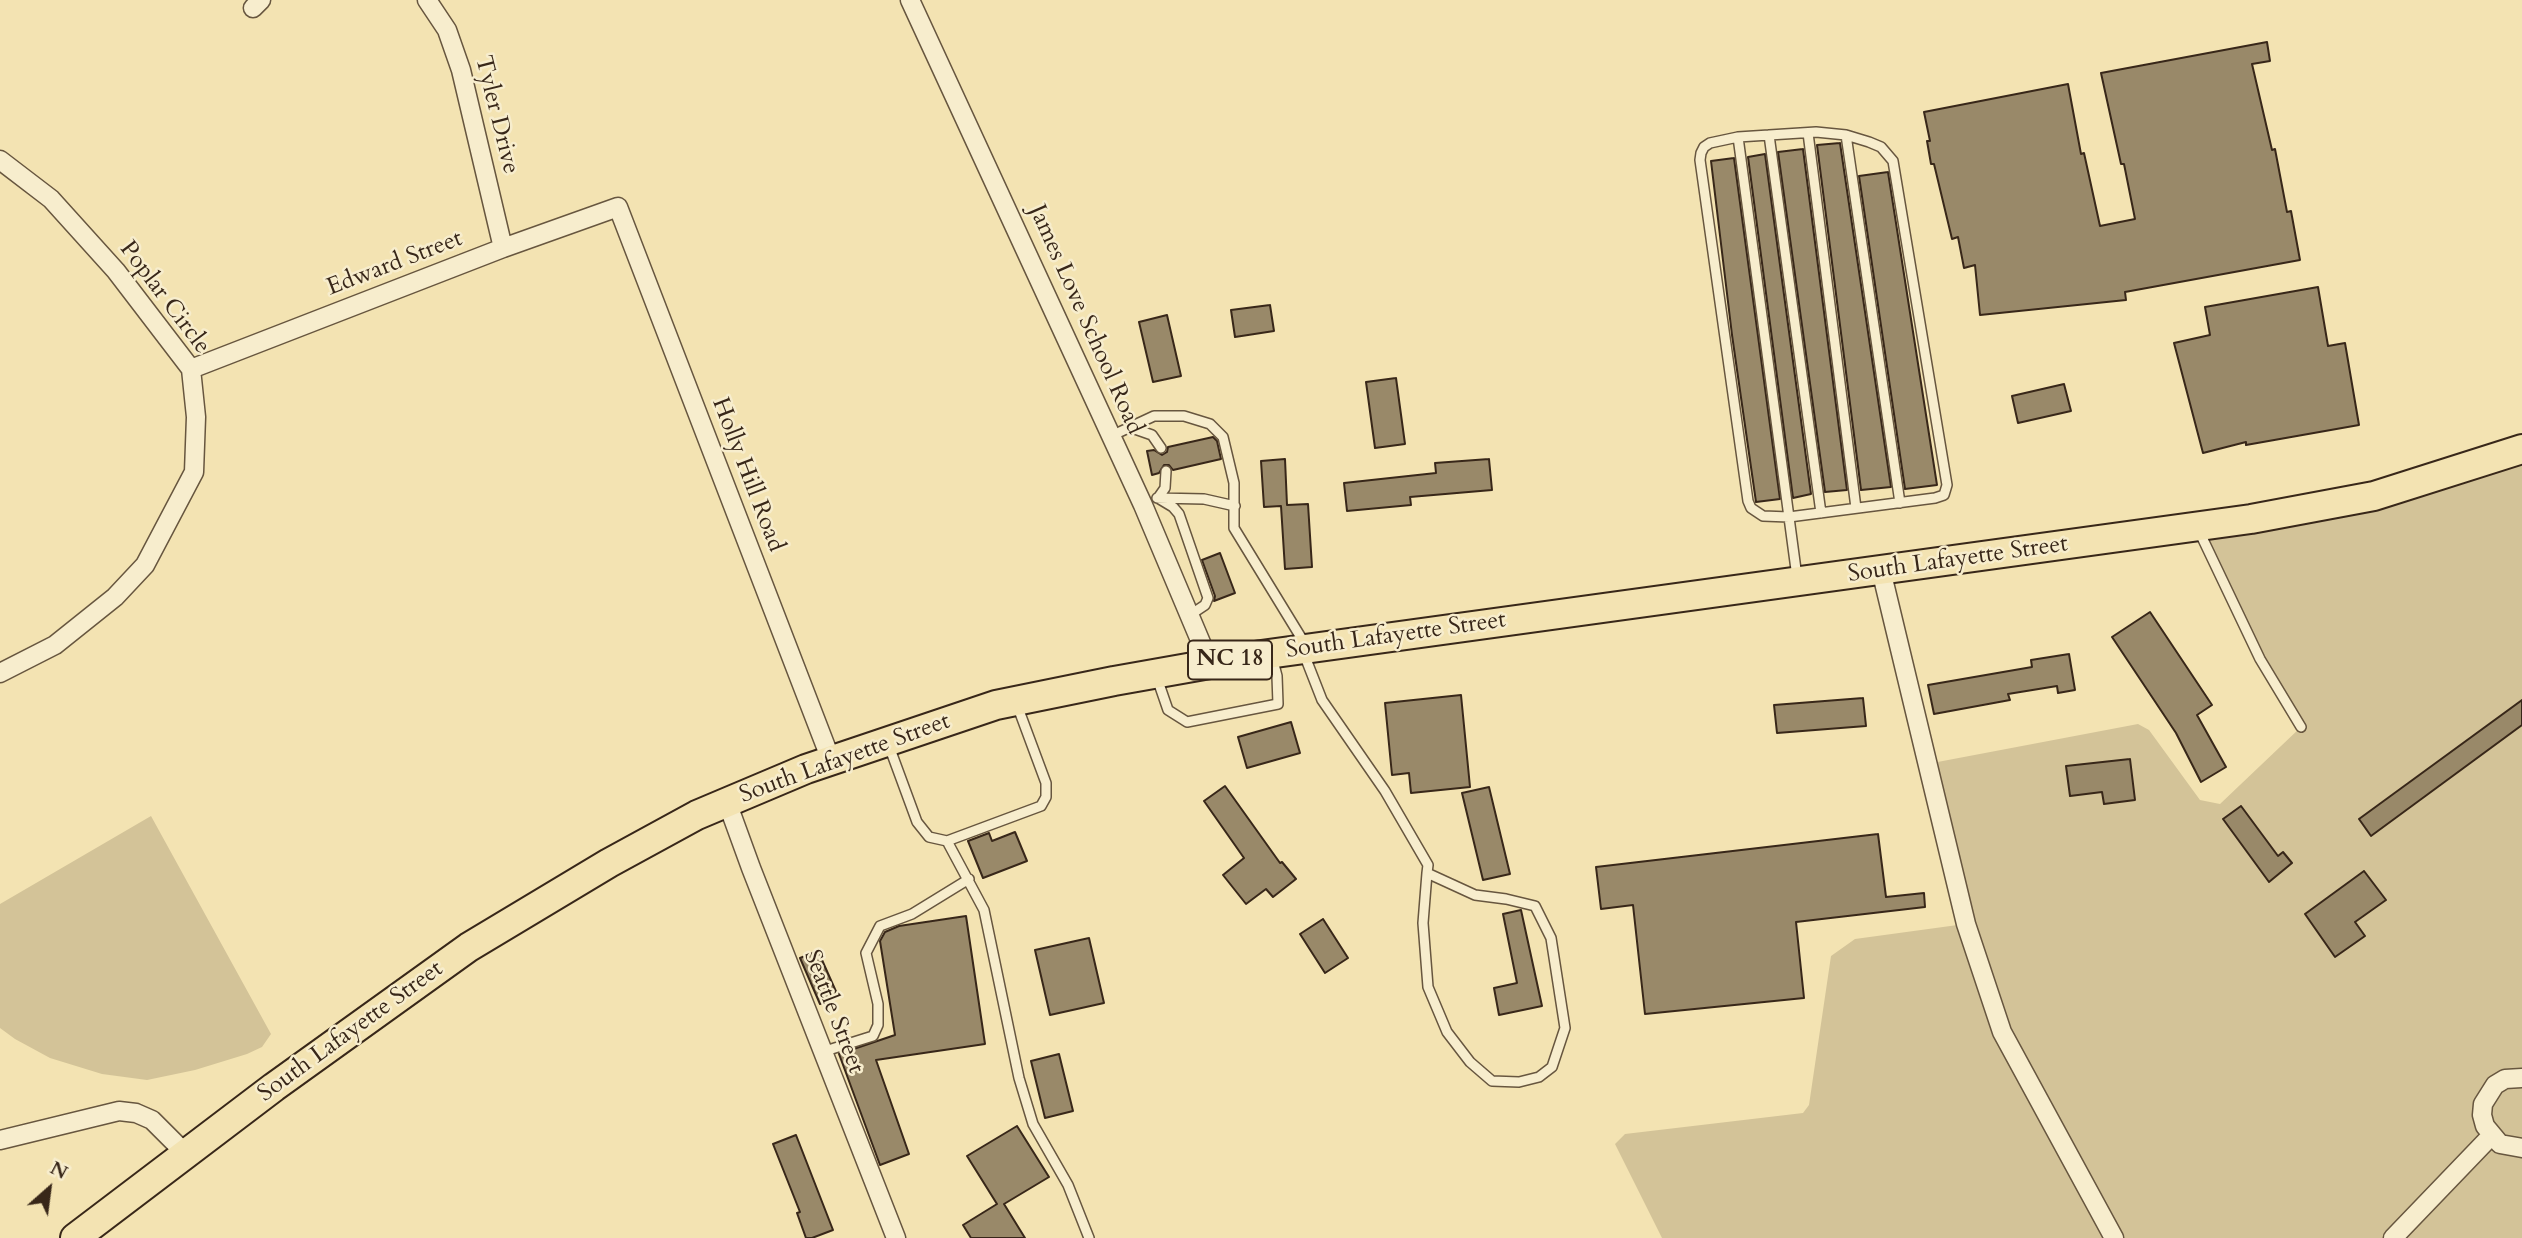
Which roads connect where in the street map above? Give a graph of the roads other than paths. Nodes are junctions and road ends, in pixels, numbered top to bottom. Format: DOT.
graph roads {
  1 [pos="427,0"];
  2 [pos="910,0"];
  3 [pos="1808,133"];
  4 [pos="1769,135"];
  5 [pos="1846,135"];
  6 [pos="1738,137"];
  7 [pos="0,160"];
  8 [pos="618,208"];
  9 [pos="503,248"];
  10 [pos="191,369"];
  11 [pos="1132,428"];
  12 [pos="1111,436"];
  13 [pos="1161,448"];
  14 [pos="2522,449"];
  15 [pos="1166,471"];
  16 [pos="1150,501"];
  17 [pos="1900,503"];
  18 [pos="1235,506"];
  19 [pos="1856,508"];
  20 [pos="1822,513"];
  21 [pos="1789,517"];
  22 [pos="2196,527"];
  23 [pos="1881,570"];
  24 [pos="1798,582"];
  25 [pos="1190,615"];
  26 [pos="1305,649"];
  27 [pos="1271,653"];
  28 [pos="1210,664"];
  29 [pos="0,673"];
  30 [pos="1156,673"];
  31 [pos="1015,701"];
  32 [pos="2301,727"];
  33 [pos="887,742"];
  34 [pos="831,760"];
  35 [pos="727,802"];
  36 [pos="947,841"];
  37 [pos="1427,873"];
  38 [pos="969,879"];
  39 [pos="822,1052"];
  40 [pos="2522,1078"];
  41 [pos="2491,1136"];
  42 [pos="0,1140"];
  43 [pos="2522,1148"];
  44 [pos="186,1154"];
  45 [pos="75,1238"];
  46 [pos="896,1238"];
  47 [pos="1089,1238"];
  48 [pos="2113,1238"];
  49 [pos="2393,1238"];
  1 -- 9 [label="street, Tyler Drive"];
  2 -- 12 [label="street, James Love School Road"];
  3 -- 4 [label="lane"];
  3 -- 5 [label="lane"];
  3 -- 19 [label="lane"];
  4 -- 6 [label="lane"];
  4 -- 20 [label="lane"];
  5 -- 17 [label="lane"];
  5 -- 17 [label="lane"];
  6 -- 21 [label="lane"];
  6 -- 21 [label="lane"];
  7 -- 10 [label="street, Poplar Circle"];
  8 -- 9 [label="street, Edward Street"];
  8 -- 34 [label="street, Holly Hill Road"];
  9 -- 10 [label="street, Edward Street"];
  10 -- 29 [label="street, Poplar Circle"];
  11 -- 12 [label="lane"];
  11 -- 13 [label="lane"];
  11 -- 18 [label="lane"];
  12 -- 16 [label="street, James Love School Road"];
  14 -- 22 [label="main road, South Lafayette Street / NC 18"];
  15 -- 16 [label="lane"];
  16 -- 18 [label="lane"];
  16 -- 25 [label="street, James Love School Road"];
  16 -- 25 [label="lane"];
  17 -- 19 [label="lane"];
  18 -- 26 [label="lane"];
  19 -- 20 [label="lane"];
  20 -- 21 [label="lane"];
  21 -- 24 [label="lane"];
  22 -- 23 [label="main road, South Lafayette Street / NC 18"];
  22 -- 32 [label="lane"];
  23 -- 24 [label="main road, South Lafayette Street / NC 18"];
  23 -- 48 [label="street"];
  24 -- 26 [label="main road, South Lafayette Street / NC 18"];
  25 -- 28 [label="street, James Love School Road"];
  26 -- 27 [label="main road, South Lafayette Street / NC 18"];
  26 -- 37 [label="lane"];
  27 -- 28 [label="main road, South Lafayette Street / NC 18"];
  27 -- 30 [label="lane"];
  28 -- 30 [label="main road, South Lafayette Street / NC 18"];
  30 -- 31 [label="main road, South Lafayette Street / NC 18"];
  31 -- 33 [label="main road, South Lafayette Street / NC 18"];
  31 -- 36 [label="lane"];
  33 -- 34 [label="main road, South Lafayette Street / NC 18"];
  33 -- 36 [label="lane"];
  34 -- 35 [label="main road, South Lafayette Street / NC 18"];
  35 -- 39 [label="street, Seattle Street"];
  35 -- 44 [label="main road, South Lafayette Street / NC 18"];
  36 -- 38 [label="lane"];
  37 -- 37 [label="lane"];
  38 -- 39 [label="lane"];
  38 -- 47 [label="lane"];
  39 -- 46 [label="street, Seattle Street"];
  40 -- 41 [label="street"];
  41 -- 43 [label="street"];
  41 -- 49 [label="street"];
  42 -- 44 [label="street"];
  44 -- 45 [label="main road, South Lafayette Street / NC 18"];
}
